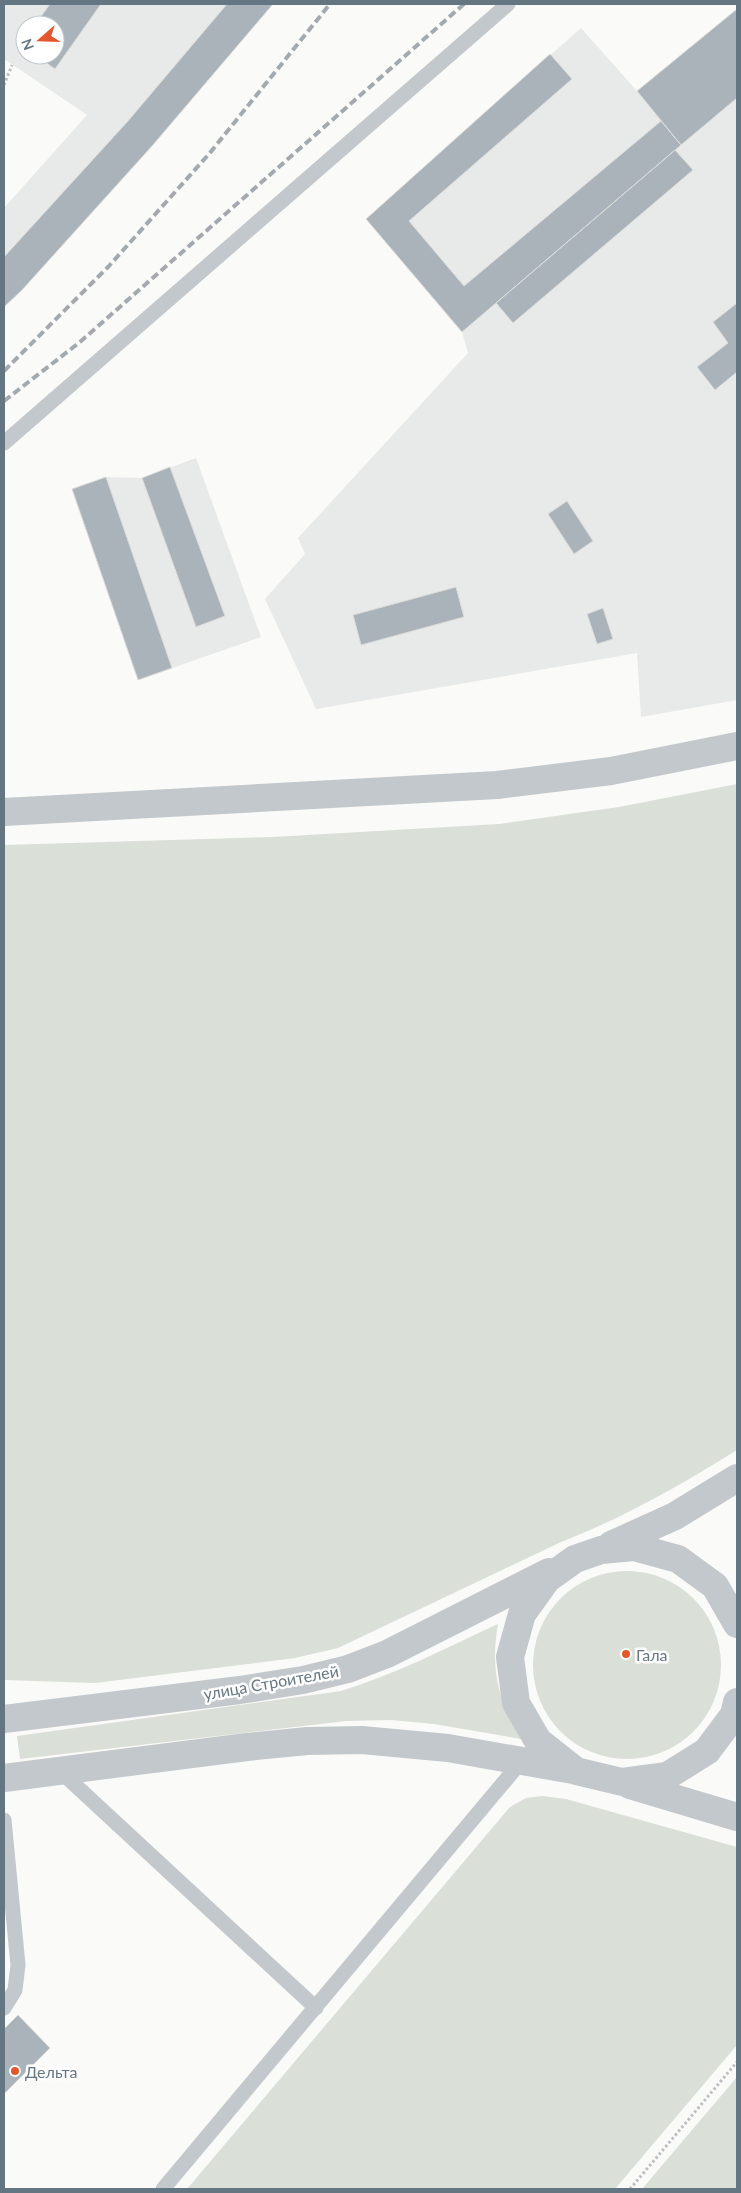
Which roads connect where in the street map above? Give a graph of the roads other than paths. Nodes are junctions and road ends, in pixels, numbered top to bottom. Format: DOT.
graph roads {
  1 [pos="508,4"];
  2 [pos="4,443"];
  3 [pos="737,746"];
  4 [pos="4,812"];
  5 [pos="737,1478"];
  6 [pos="600,1550"];
  7 [pos="575,1559"];
  8 [pos="737,1624"];
  9 [pos="737,1702"];
  10 [pos="4,1719"];
  11 [pos="530,1751"];
  12 [pos="60,1771"];
  13 [pos="4,1778"];
  14 [pos="622,1782"];
  15 [pos="737,1817"];
  16 [pos="4,1820"];
  17 [pos="4,2008"];
  18 [pos="316,2008"];
  19 [pos="163,2189"];
  1 -- 2 [label="lane"];
  3 -- 4 [label="street"];
  5 -- 6 [label="street"];
  6 -- 7 [label="street"];
  6 -- 8 [label="street"];
  7 -- 10 [label="street, улица Строителей"];
  7 -- 11 [label="street"];
  9 -- 14 [label="street"];
  11 -- 12 [label="street"];
  11 -- 14 [label="street"];
  11 -- 18 [label="lane"];
  12 -- 13 [label="street"];
  12 -- 18 [label="lane"];
  14 -- 15 [label="street"];
  16 -- 17 [label="lane"];
  18 -- 19 [label="lane"];
}
